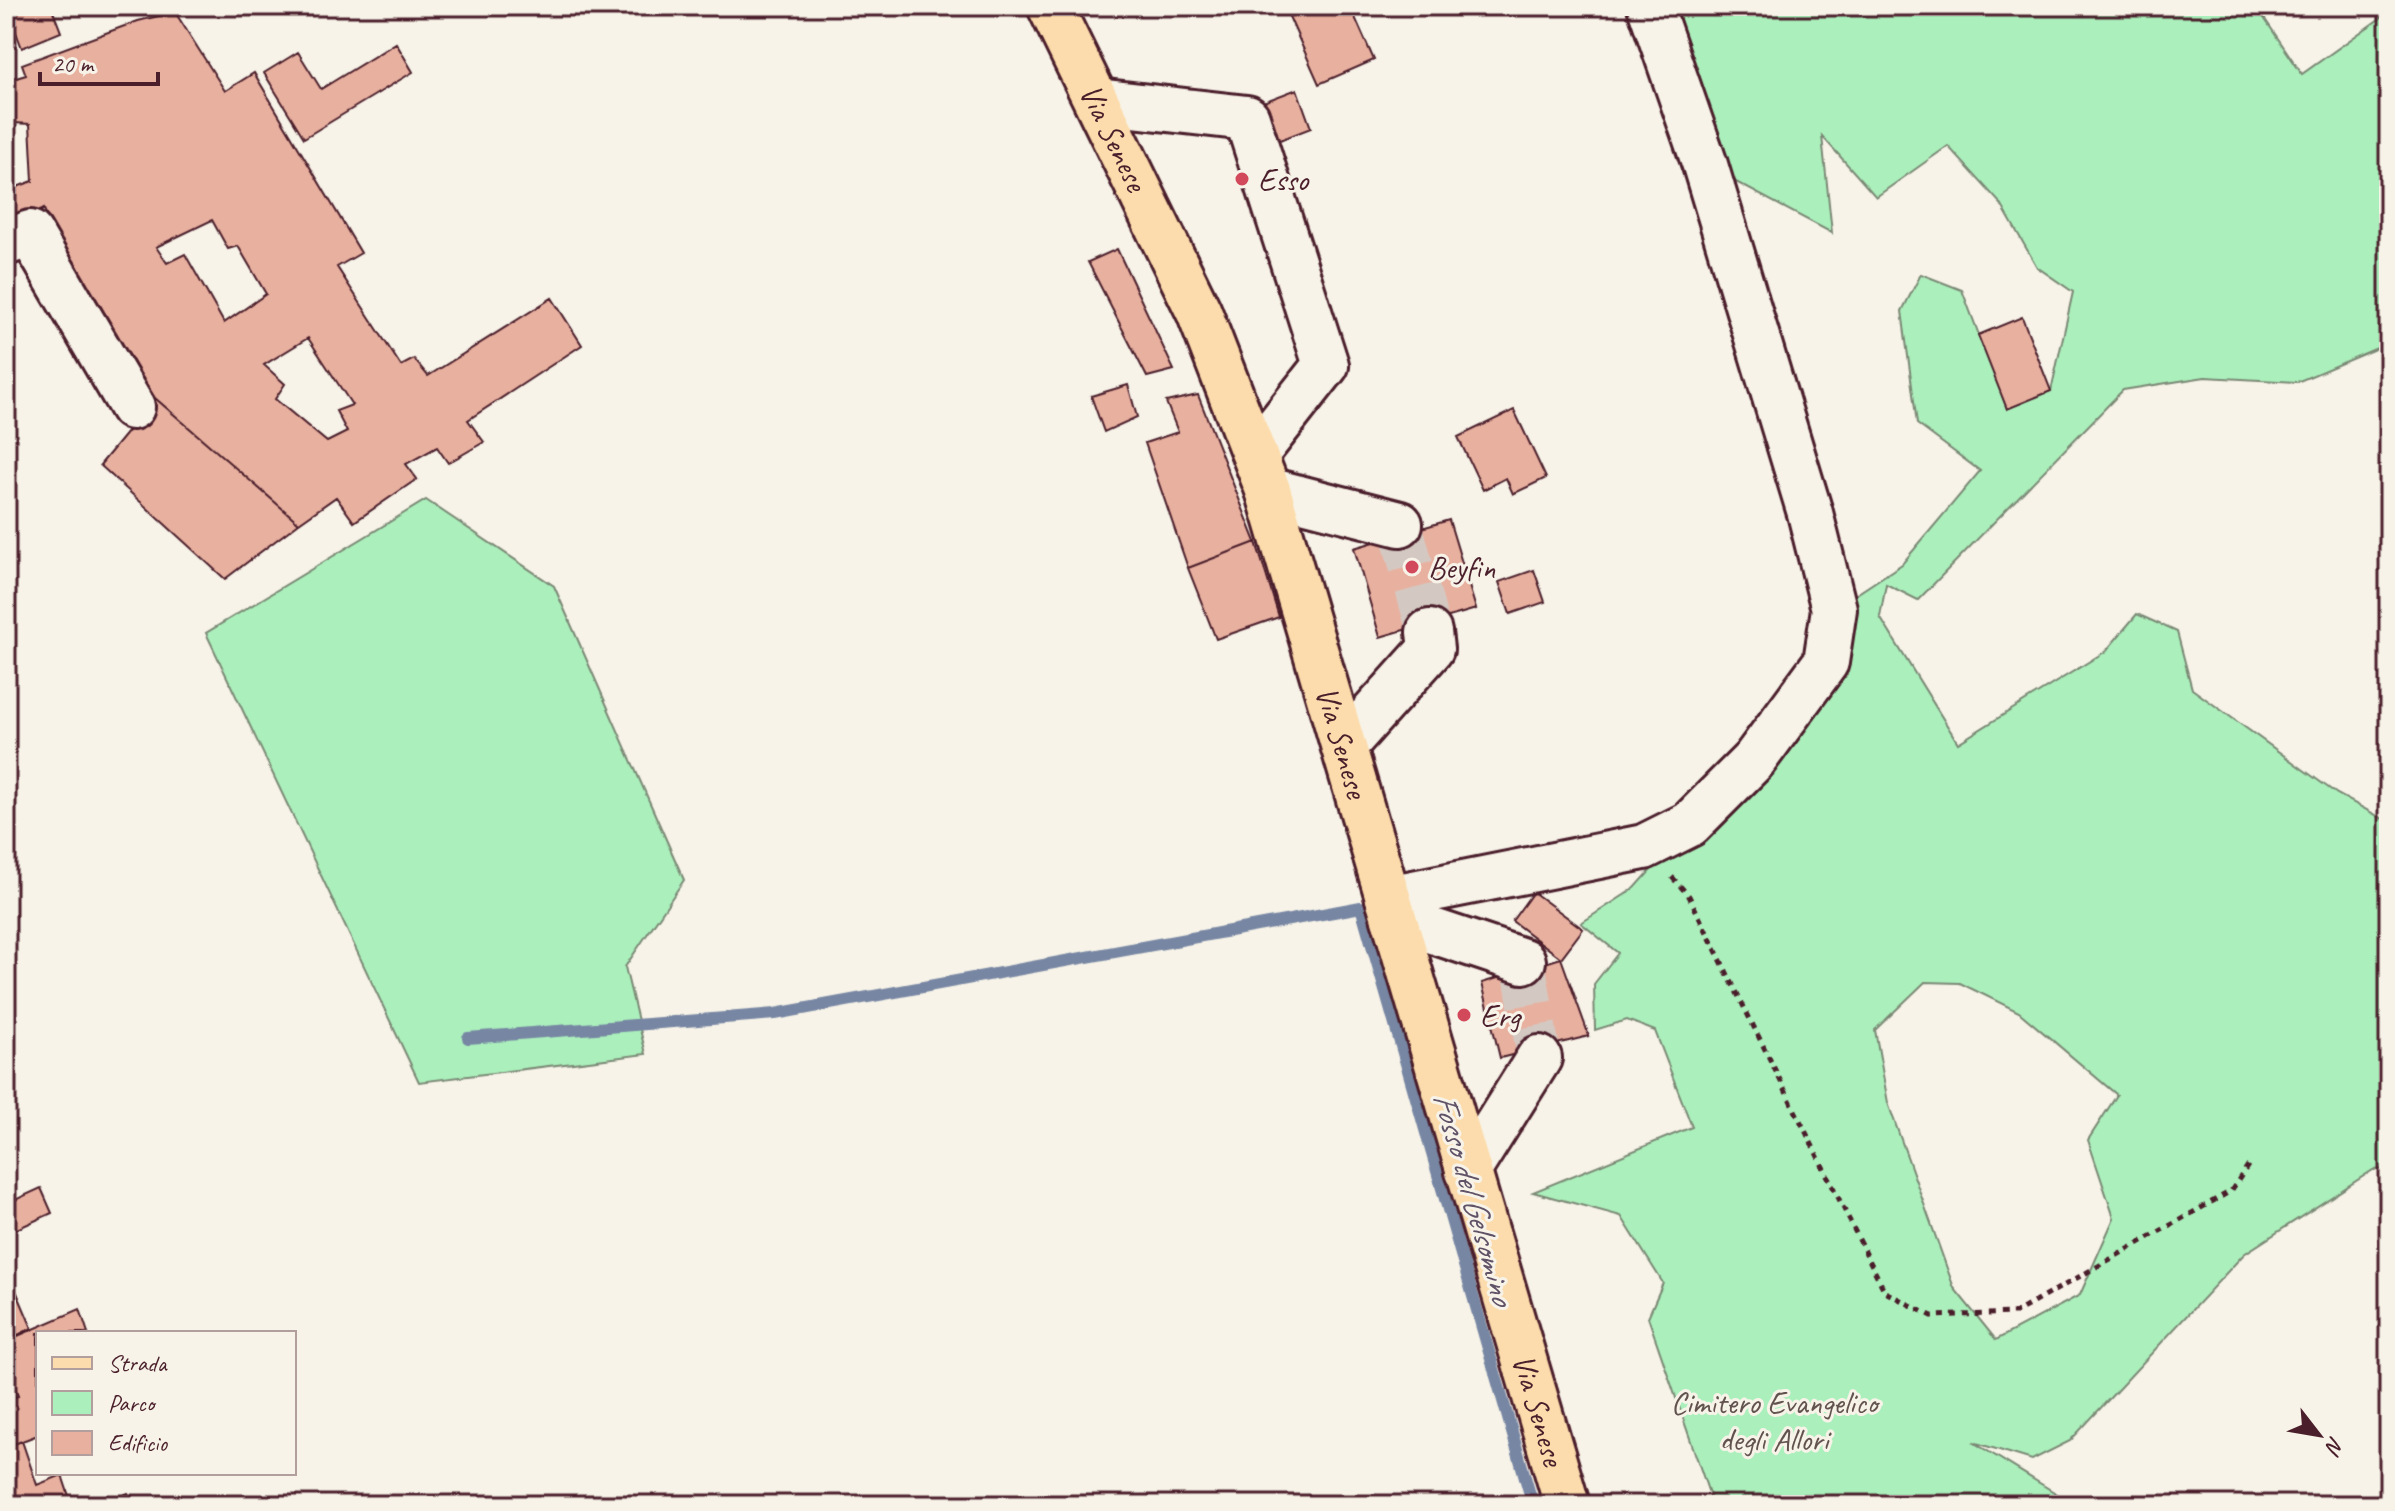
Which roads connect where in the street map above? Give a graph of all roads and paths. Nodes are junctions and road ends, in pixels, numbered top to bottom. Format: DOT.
graph roads {
  1 [pos="1650,6"];
  2 [pos="1055,10"];
  3 [pos="1097,101"];
  4 [pos="6,243"];
  5 [pos="132,407"];
  6 [pos="1262,472"];
  7 [pos="1400,524"];
  8 [pos="1429,632"];
  9 [pos="1344,746"];
  10 [pos="1644,847"];
  11 [pos="1391,908"];
  12 [pos="1523,961"];
  13 [pos="1539,1058"];
  14 [pos="2251,1161"];
  15 [pos="1468,1171"];
  16 [pos="1567,1505"];
  1 -- 10 [label="lane"];
  2 -- 3 [label="main road, Via Senese"];
  3 -- 6 [label="main road, Via Senese"];
  3 -- 6 [label="lane"];
  4 -- 5 [label="lane"];
  6 -- 7 [label="lane"];
  6 -- 9 [label="main road, Via Senese"];
  8 -- 9 [label="lane"];
  9 -- 11 [label="main road, Via Senese"];
  10 -- 11 [label="lane"];
  10 -- 14 [label="path"];
  11 -- 12 [label="lane"];
  11 -- 15 [label="main road, Via Senese"];
  13 -- 15 [label="lane"];
  15 -- 16 [label="main road, Via Senese"];
}
